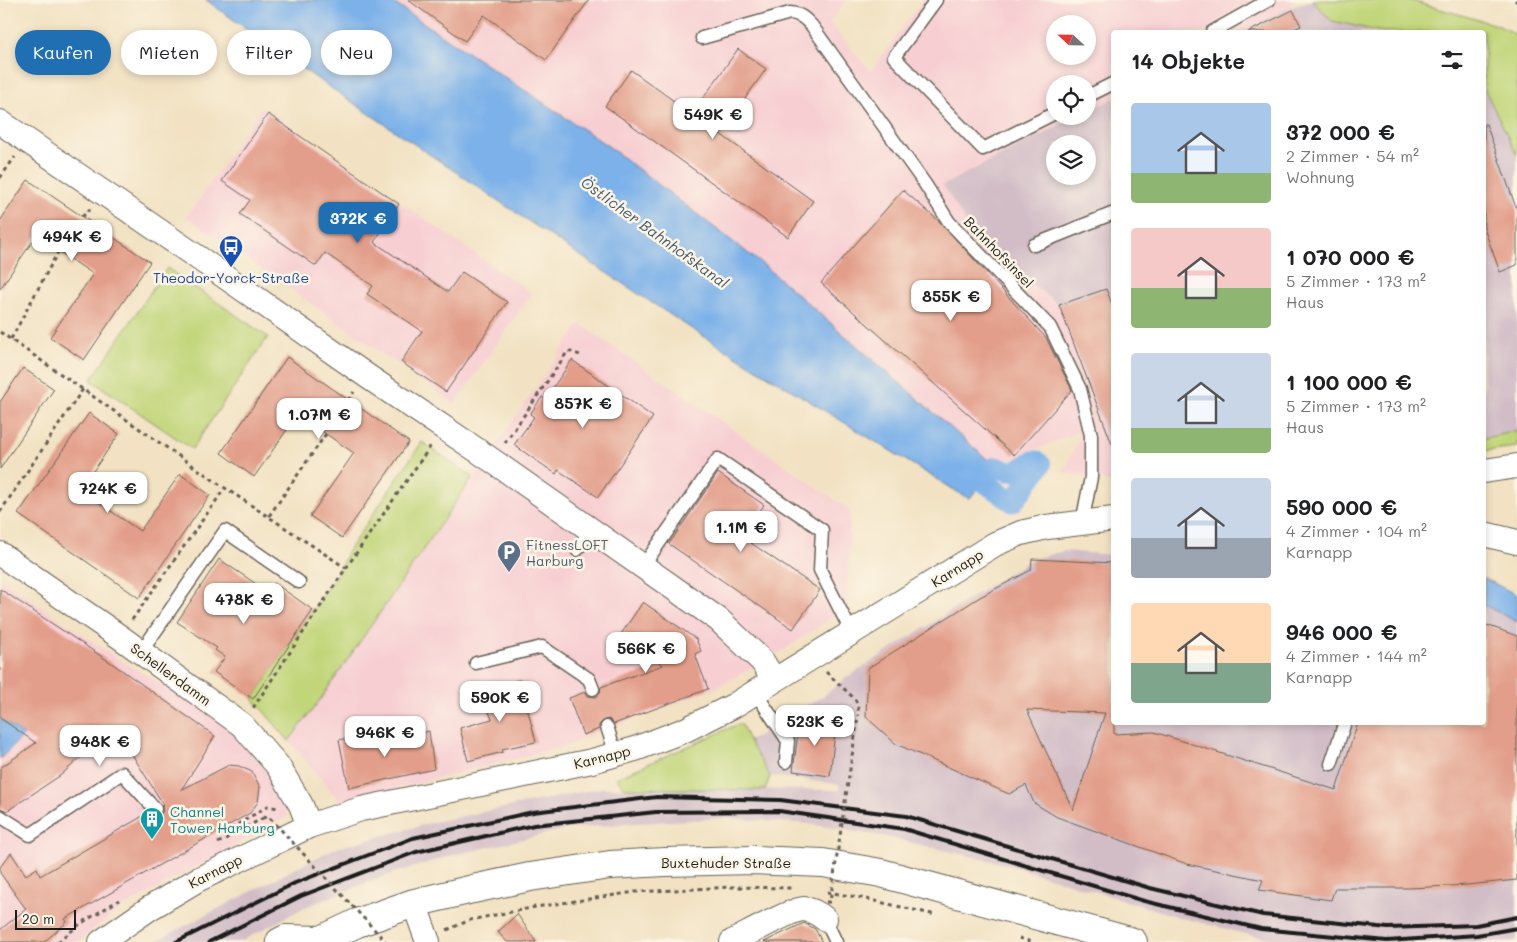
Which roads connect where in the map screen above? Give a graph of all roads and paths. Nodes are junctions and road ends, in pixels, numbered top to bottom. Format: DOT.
graph roads {
  1 [pos="936,0"];
  2 [pos="1269,0"];
  3 [pos="1216,30"];
  4 [pos="702,38"];
  5 [pos="1111,84"];
  6 [pos="1096,92"];
  7 [pos="1046,118"];
  8 [pos="0,122"];
  9 [pos="1111,214"];
  10 [pos="1034,245"];
  11 [pos="59,250"];
  12 [pos="0,332"];
  13 [pos="11,339"];
  14 [pos="583,356"];
  15 [pos="83,389"];
  16 [pos="442,428"];
  17 [pos="326,434"];
  18 [pos="493,461"];
  19 [pos="1517,466"];
  20 [pos="1486,470"];
  21 [pos="225,488"];
  22 [pos="0,512"];
  23 [pos="269,516"];
  24 [pos="1111,519"];
  25 [pos="1082,523"];
  26 [pos="591,529"];
  27 [pos="1486,534"];
  28 [pos="1517,542"];
  29 [pos="578,550"];
  30 [pos="0,554"];
  31 [pos="644,566"];
  32 [pos="346,568"];
  33 [pos="299,582"];
  34 [pos="852,633"];
  35 [pos="120,637"];
  36 [pos="141,652"];
  37 [pos="476,663"];
  38 [pos="837,683"];
  39 [pos="765,686"];
  40 [pos="593,689"];
  41 [pos="242,725"];
  42 [pos="1344,725"];
  43 [pos="607,727"];
  44 [pos="616,754"];
  45 [pos="786,762"];
  46 [pos="1331,764"];
  47 [pos="155,809"];
  48 [pos="0,816"];
  49 [pos="305,816"];
  50 [pos="799,889"];
  51 [pos="818,891"];
  52 [pos="414,903"];
  53 [pos="825,910"];
  54 [pos="943,917"];
  55 [pos="1018,937"];
  56 [pos="427,940"];
  57 [pos="318,941"];
  58 [pos="101,942"];
  59 [pos="280,942"];
  60 [pos="386,942"];
  61 [pos="732,942"];
  62 [pos="836,942"];
  63 [pos="1032,942"];
  64 [pos="1133,942"];
  1 -- 7 [label="lane"];
  2 -- 3 [label="lane"];
  4 -- 25 [label="lane, Bahnhofsinsel"];
  5 -- 6 [label="lane"];
  8 -- 16 [label="street"];
  9 -- 10 [label="lane"];
  11 -- 13 [label="path"];
  12 -- 13 [label="path"];
  13 -- 15 [label="path"];
  14 -- 18 [label="path"];
  15 -- 21 [label="path"];
  15 -- 22 [label="path"];
  16 -- 18 [label="street"];
  16 -- 32 [label="path"];
  17 -- 23 [label="path"];
  18 -- 26 [label="street"];
  19 -- 20 [label="street"];
  21 -- 23 [label="path"];
  21 -- 35 [label="path"];
  23 -- 32 [label="path"];
  24 -- 25 [label="street, Karnapp"];
  25 -- 34 [label="street, Karnapp"];
  26 -- 29 [label="lane"];
  26 -- 31 [label="street"];
  27 -- 28 [label="street"];
  30 -- 35 [label="street, Schellerdamm"];
  31 -- 34 [label="lane"];
  31 -- 39 [label="street"];
  32 -- 41 [label="path"];
  33 -- 36 [label="lane"];
  34 -- 39 [label="street, Karnapp"];
  35 -- 36 [label="street, Schellerdamm"];
  36 -- 41 [label="street, Schellerdamm"];
  37 -- 40 [label="lane"];
  38 -- 53 [label="path, bridge"];
  39 -- 44 [label="street, Karnapp"];
  39 -- 45 [label="lane"];
  41 -- 49 [label="street, Schellerdamm"];
  42 -- 46 [label="lane"];
  43 -- 44 [label="lane"];
  44 -- 49 [label="street, Karnapp"];
  47 -- 48 [label="lane"];
  49 -- 58 [label="street, Karnapp"];
  49 -- 60 [label="path, bridge"];
  50 -- 56 [label="path"];
  51 -- 54 [label="path"];
  52 -- 56 [label="street"];
  52 -- 57 [label="main road, Buxtehuder Straße"];
  52 -- 64 [label="main road, Buxtehuder Straße"];
  53 -- 61 [label="street"];
  53 -- 62 [label="lane"];
  55 -- 63 [label="path"];
  57 -- 59 [label="main road, Buxtehuder Straße"];
}
